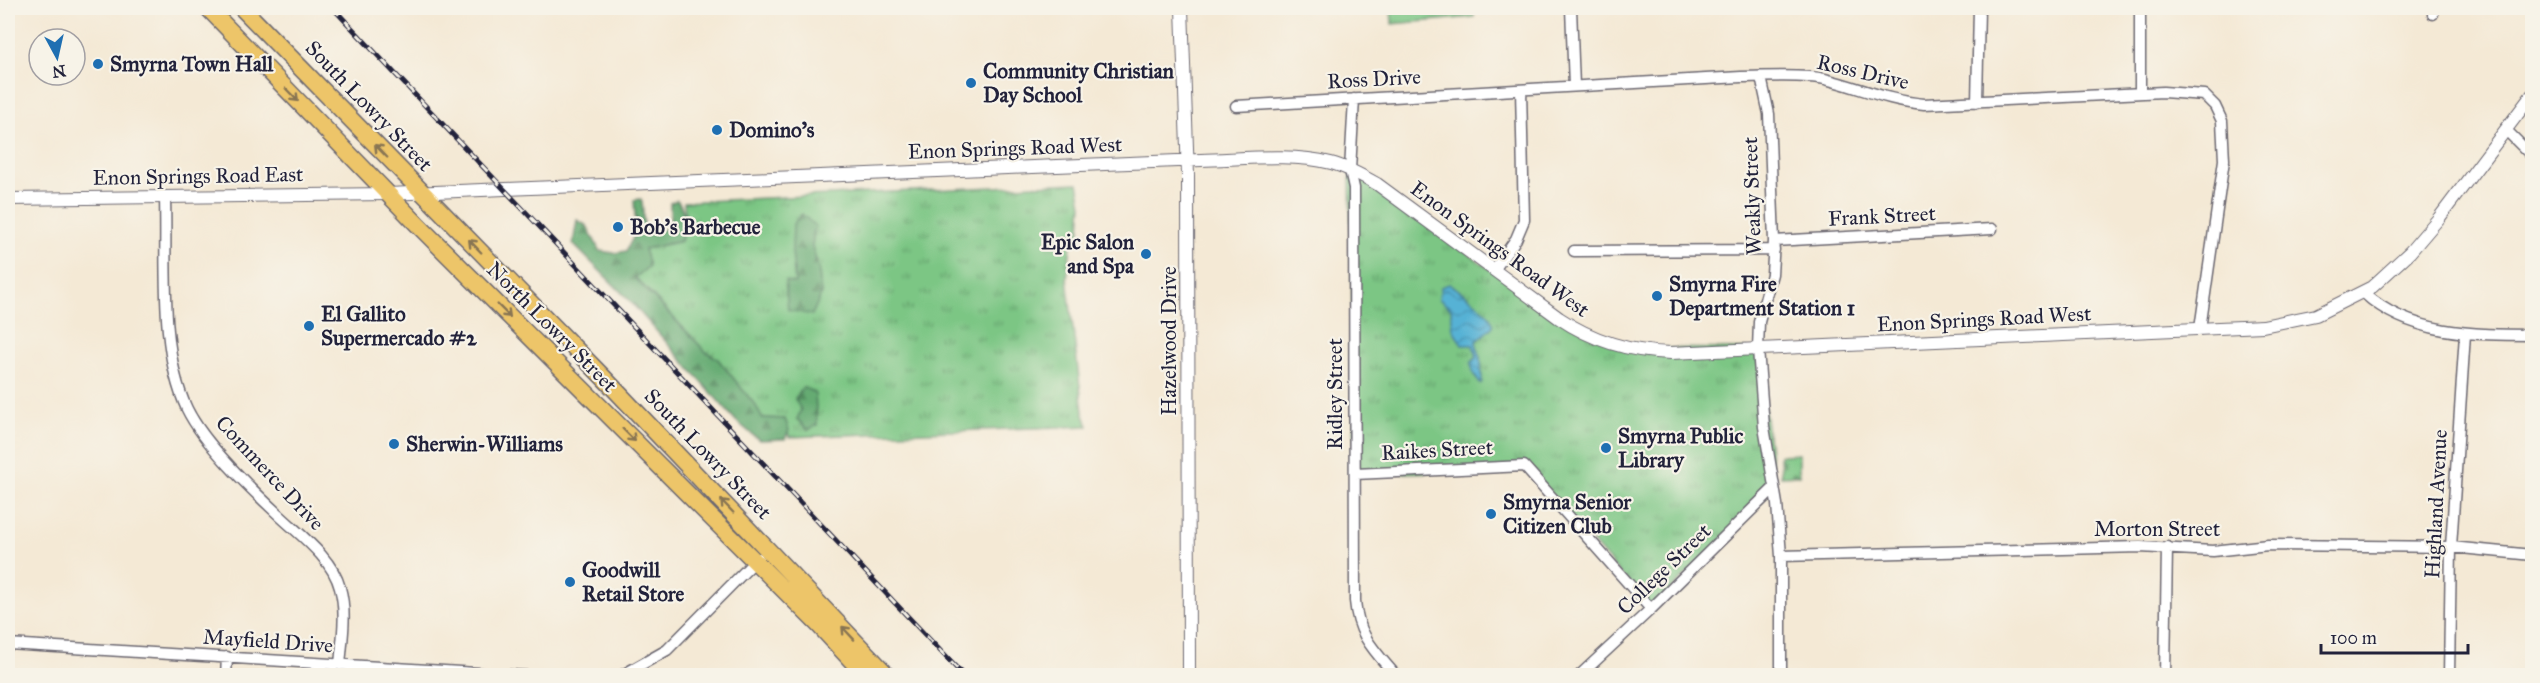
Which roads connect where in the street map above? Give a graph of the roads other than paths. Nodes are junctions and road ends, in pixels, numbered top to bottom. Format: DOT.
graph roads {
  1 [pos="208,8"];
  2 [pos="242,8"];
  3 [pos="1182,8"];
  4 [pos="1571,8"];
  5 [pos="1979,8"];
  6 [pos="2140,8"];
  7 [pos="255,21"];
  8 [pos="233,35"];
  9 [pos="1761,77"];
  10 [pos="1574,86"];
  11 [pos="1521,90"];
  12 [pos="2140,93"];
  13 [pos="2532,95"];
  14 [pos="1354,99"];
  15 [pos="1977,102"];
  16 [pos="1236,105"];
  17 [pos="2506,130"];
  18 [pos="2532,156"];
  19 [pos="1188,160"];
  20 [pos="1350,170"];
  21 [pos="422,193"];
  22 [pos="388,194"];
  23 [pos="165,198"];
  24 [pos="8,199"];
  25 [pos="1992,229"];
  26 [pos="1774,245"];
  27 [pos="1574,251"];
  28 [pos="1494,270"];
  29 [pos="2364,293"];
  30 [pos="2200,329"];
  31 [pos="2465,334"];
  32 [pos="2532,335"];
  33 [pos="1758,349"];
  34 [pos="1355,474"];
  35 [pos="1774,488"];
  36 [pos="2167,547"];
  37 [pos="2451,547"];
  38 [pos="768,548"];
  39 [pos="2532,555"];
  40 [pos="1781,556"];
  41 [pos="755,561"];
  42 [pos="1651,609"];
  43 [pos="8,644"];
  44 [pos="227,657"];
  45 [pos="340,665"];
  46 [pos="226,675"];
  47 [pos="526,675"];
  48 [pos="621,675"];
  49 [pos="866,675"];
  50 [pos="888,675"];
  51 [pos="1189,675"];
  52 [pos="1396,675"];
  53 [pos="1579,675"];
  54 [pos="1781,675"];
  55 [pos="2165,675"];
  56 [pos="2449,675"];
  1 -- 8 [label="main road, North Lowry Street"];
  2 -- 7 [label="main road, South Lowry Street"];
  3 -- 19 [label="street, Hazelwood Drive"];
  4 -- 10 [label="street"];
  5 -- 15 [label="street"];
  6 -- 12 [label="street"];
  7 -- 8 [label="main road"];
  21 -- 7 [label="main road, South Lowry Street, one-way"];
  8 -- 22 [label="main road, North Lowry Street, one-way"];
  9 -- 10 [label="street, Ross Drive"];
  9 -- 15 [label="street, Ross Drive"];
  9 -- 26 [label="street, Weakly Street"];
  10 -- 11 [label="street, Ross Drive"];
  11 -- 14 [label="street, Ross Drive"];
  11 -- 28 [label="street"];
  12 -- 15 [label="street, Ross Drive"];
  12 -- 30 [label="street, Ross Drive"];
  13 -- 17 [label="street, Enon Springs Road West"];
  14 -- 16 [label="street, Ross Drive"];
  14 -- 20 [label="street, Ridley Street"];
  17 -- 18 [label="street"];
  17 -- 29 [label="street, Enon Springs Road West"];
  19 -- 20 [label="street, Enon Springs Road West"];
  19 -- 21 [label="street, Enon Springs Road West"];
  19 -- 51 [label="street, Hazelwood Drive"];
  20 -- 28 [label="street, Enon Springs Road West"];
  20 -- 34 [label="street, Ridley Street"];
  21 -- 22 [label="street, Enon Springs Road West"];
  38 -- 21 [label="main road, South Lowry Street, one-way"];
  22 -- 23 [label="street, Enon Springs Road East"];
  22 -- 41 [label="main road, North Lowry Street, one-way"];
  23 -- 24 [label="street, Enon Springs Road East"];
  23 -- 45 [label="street, Commerce Drive"];
  25 -- 26 [label="street, Frank Street"];
  26 -- 27 [label="street, Frank Street"];
  26 -- 33 [label="street, Weakly Street"];
  28 -- 33 [label="street, Enon Springs Road West"];
  29 -- 30 [label="street, Enon Springs Road West"];
  29 -- 31 [label="street"];
  30 -- 33 [label="street, Enon Springs Road West"];
  31 -- 32 [label="street"];
  31 -- 37 [label="street, Highland Avenue"];
  33 -- 35 [label="street"];
  34 -- 42 [label="street, Raikes Street"];
  34 -- 52 [label="street, Ridley Street"];
  35 -- 40 [label="street"];
  35 -- 42 [label="street, College Street"];
  36 -- 37 [label="street, Morton Street"];
  36 -- 40 [label="street, Morton Street"];
  36 -- 55 [label="street"];
  37 -- 39 [label="street, Morton Street"];
  37 -- 56 [label="street, Highland Avenue"];
  38 -- 41 [label="street"];
  50 -- 38 [label="main road, South Lowry Street, one-way"];
  40 -- 54 [label="street"];
  41 -- 48 [label="street"];
  41 -- 49 [label="main road, North Lowry Street"];
  42 -- 53 [label="street, College Street"];
  43 -- 44 [label="street, Mayfield Drive"];
  44 -- 45 [label="street, Mayfield Drive"];
  44 -- 46 [label="street"];
  45 -- 47 [label="street, Mayfield Drive"];
}
